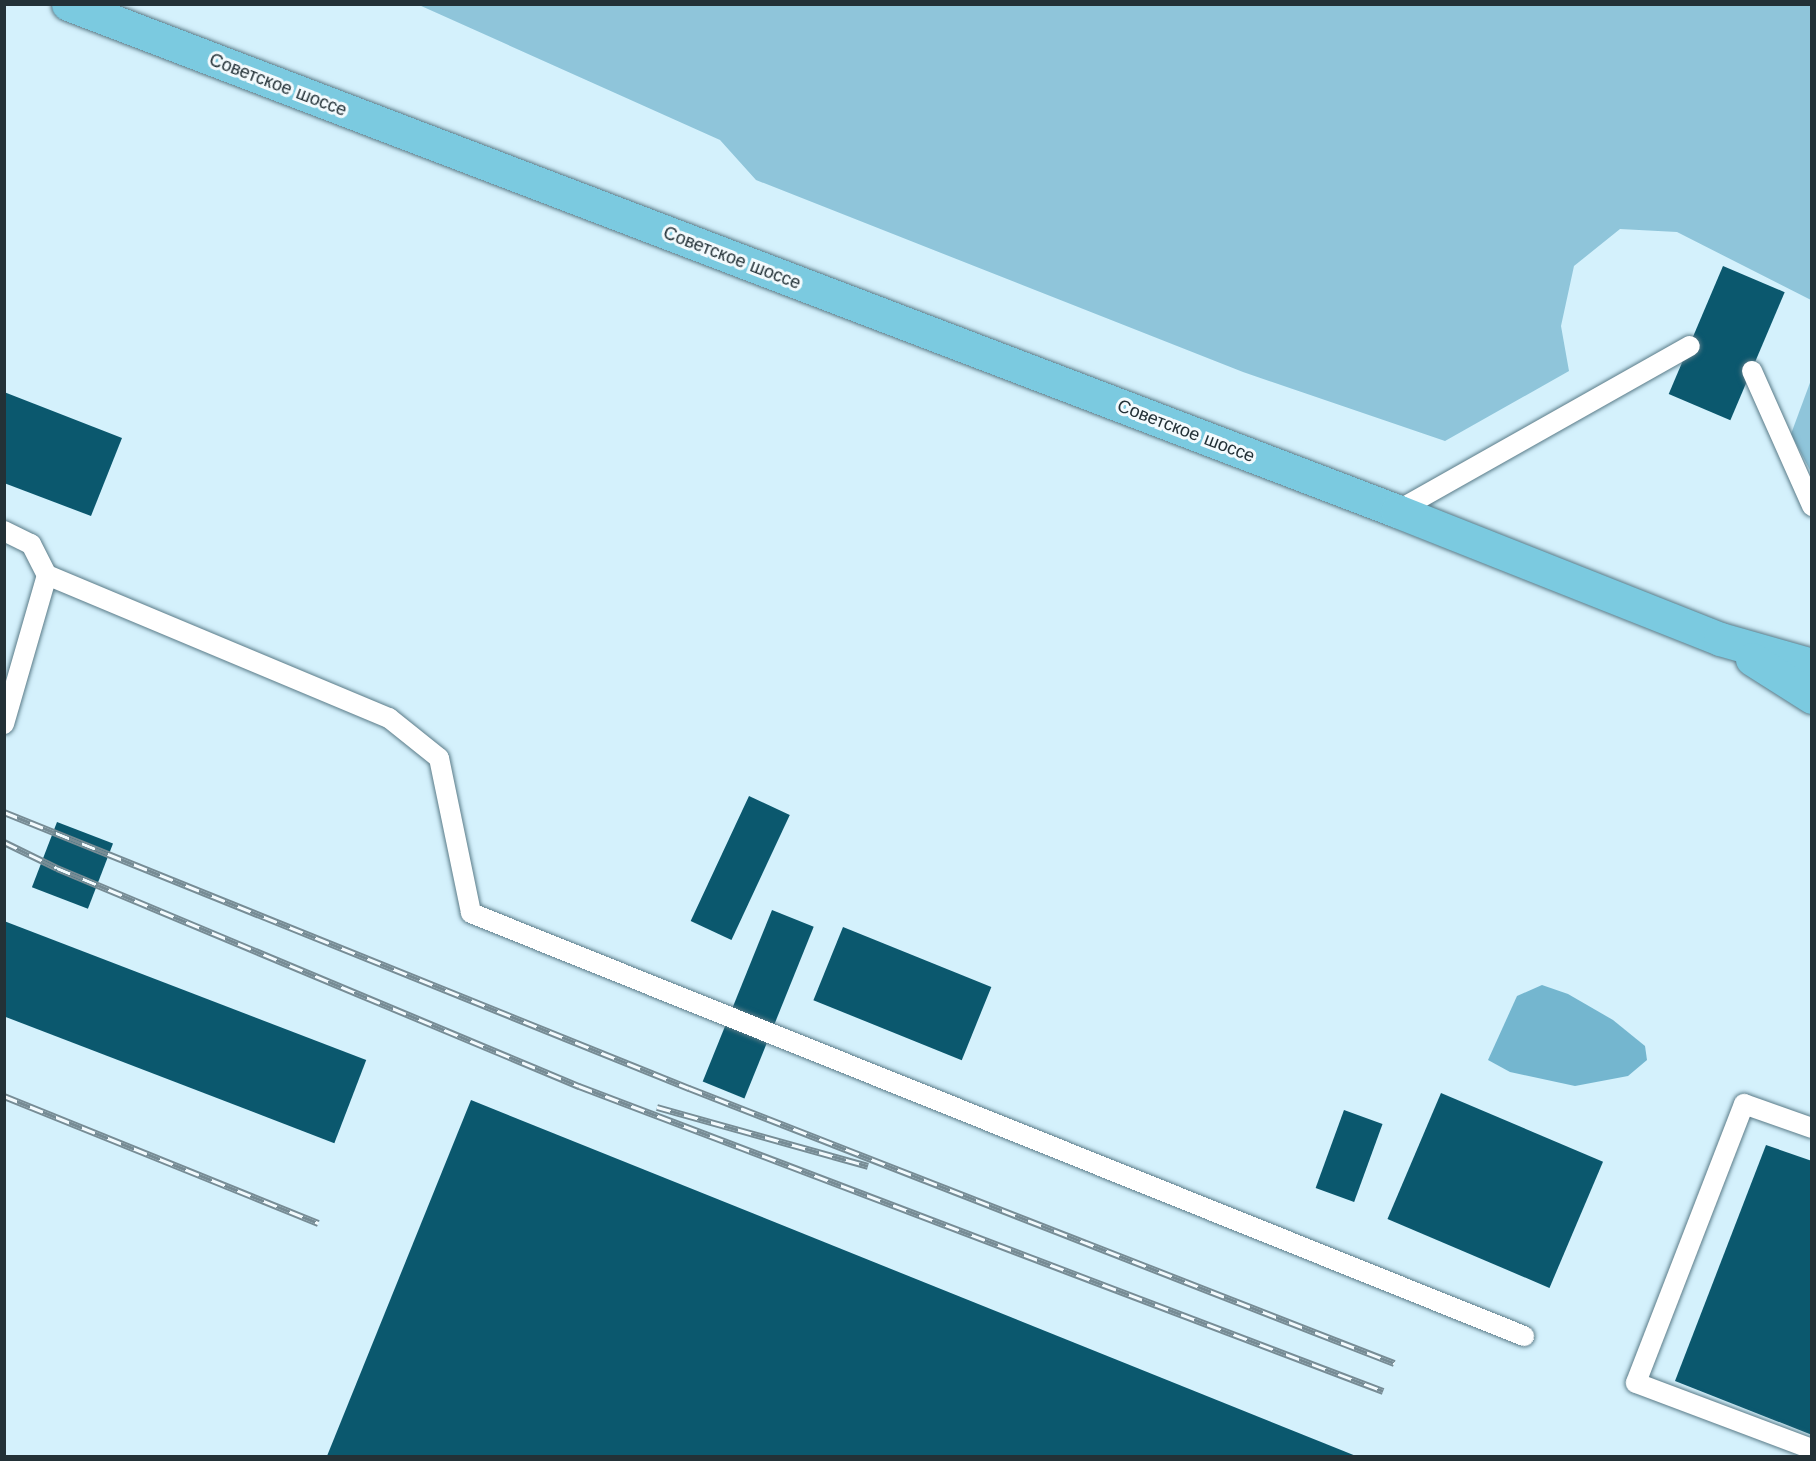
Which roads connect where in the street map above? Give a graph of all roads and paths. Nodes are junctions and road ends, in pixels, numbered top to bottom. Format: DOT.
graph roads {
  1 [pos="68,4"];
  2 [pos="1690,346"];
  3 [pos="1752,371"];
  4 [pos="1812,506"];
  5 [pos="1397,511"];
  6 [pos="4,531"];
  7 [pos="47,575"];
  8 [pos="1720,639"];
  9 [pos="1812,665"];
  10 [pos="1812,698"];
  11 [pos="4,724"];
  12 [pos="1812,1128"];
  13 [pos="1524,1336"];
  14 [pos="1812,1449"];
  1 -- 5 [label="main road, Советское шоссе"];
  2 -- 5 [label="lane"];
  3 -- 4 [label="lane"];
  5 -- 8 [label="main road, Советское шоссе"];
  6 -- 7 [label="lane"];
  7 -- 11 [label="lane"];
  7 -- 13 [label="lane"];
  8 -- 9 [label="main road"];
  8 -- 10 [label="main road"];
  12 -- 14 [label="lane"];
}
